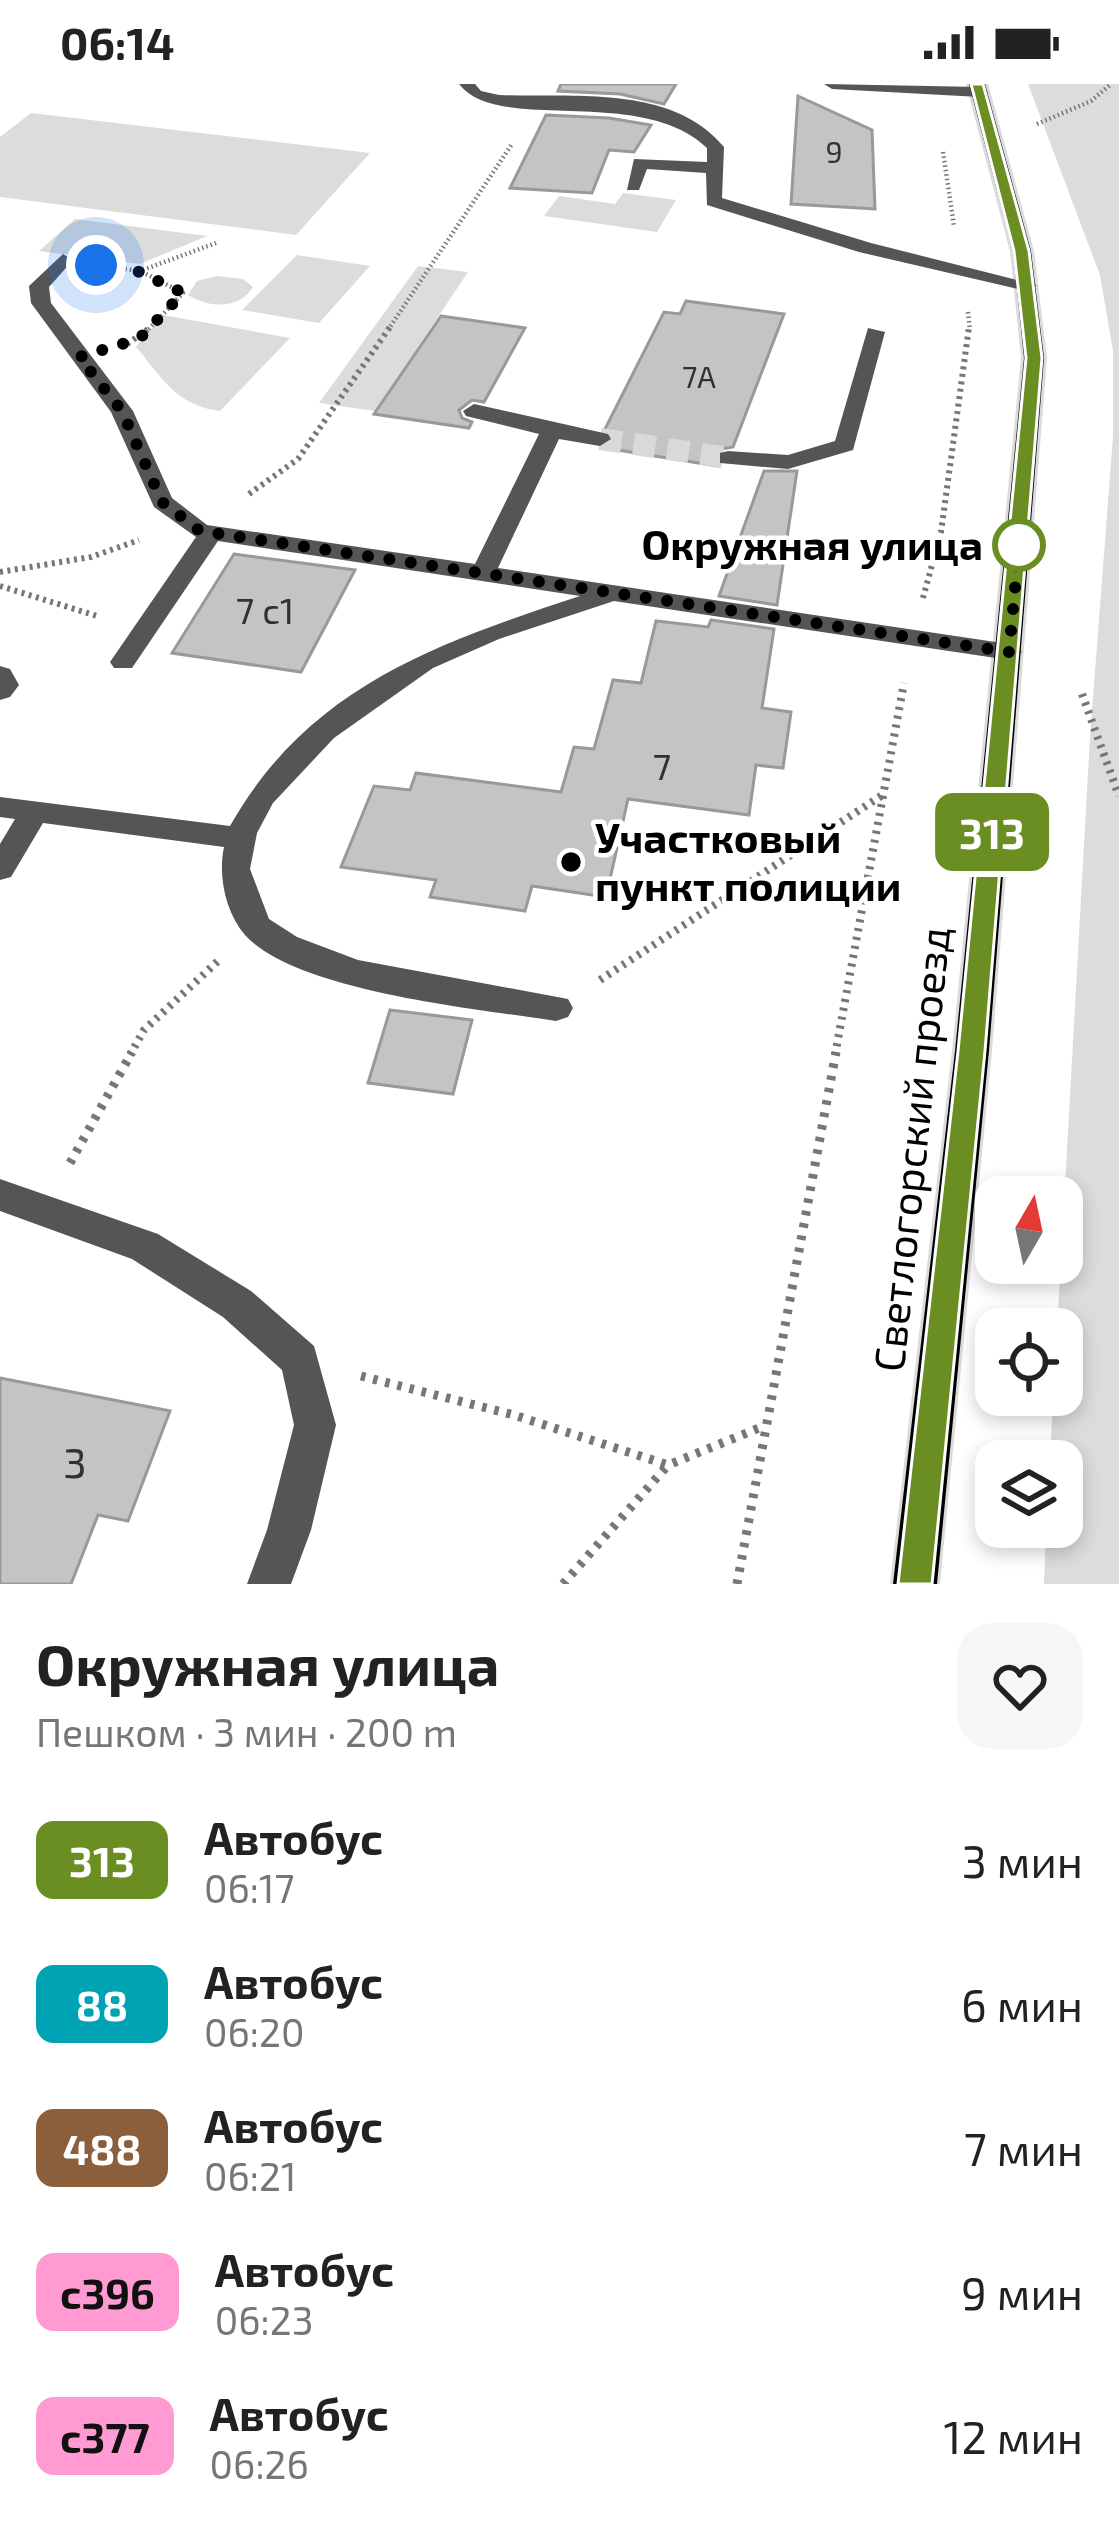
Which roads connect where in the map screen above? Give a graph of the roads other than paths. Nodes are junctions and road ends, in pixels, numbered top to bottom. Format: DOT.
graph roads {
  1 [pos="467,84"];
  2 [pos="832,84"];
  3 [pos="978,88"];
  4 [pos="716,168"];
  5 [pos="633,186"];
  6 [pos="63,260"];
  7 [pos="1027,285"];
  8 [pos="875,332"];
  9 [pos="474,411"];
  10 [pos="552,431"];
  11 [pos="600,439"];
  12 [pos="728,458"];
  13 [pos="201,530"];
  14 [pos="483,573"];
  15 [pos="610,594"];
  16 [pos="1009,652"];
  17 [pos="123,662"];
  18 [pos="0,675"];
  19 [pos="0,691"];
  20 [pos="0,807"];
  21 [pos="34,812"];
  22 [pos="237,838"];
  23 [pos="0,868"];
  24 [pos="556,1008"];
  25 [pos="0,1195"];
  26 [pos="269,1584"];
  27 [pos="915,1584"];
  1 -- 4 [label="lane"];
  2 -- 3 [label="lane"];
  3 -- 7 [label="main road, Светлогорский проезд"];
  4 -- 5 [label="lane"];
  4 -- 7 [label="lane"];
  6 -- 13 [label="lane"];
  7 -- 16 [label="main road, Светлогорский проезд"];
  8 -- 12 [label="lane"];
  9 -- 10 [label="lane"];
  10 -- 11 [label="lane"];
  10 -- 14 [label="lane"];
  13 -- 14 [label="lane"];
  13 -- 17 [label="lane"];
  14 -- 15 [label="lane"];
  15 -- 16 [label="lane"];
  15 -- 22 [label="lane"];
  16 -- 27 [label="main road, Светлогорский проезд"];
  18 -- 19 [label="lane"];
  20 -- 21 [label="lane"];
  21 -- 22 [label="lane"];
  21 -- 23 [label="lane"];
  22 -- 24 [label="lane"];
  25 -- 26 [label="lane"];
}
